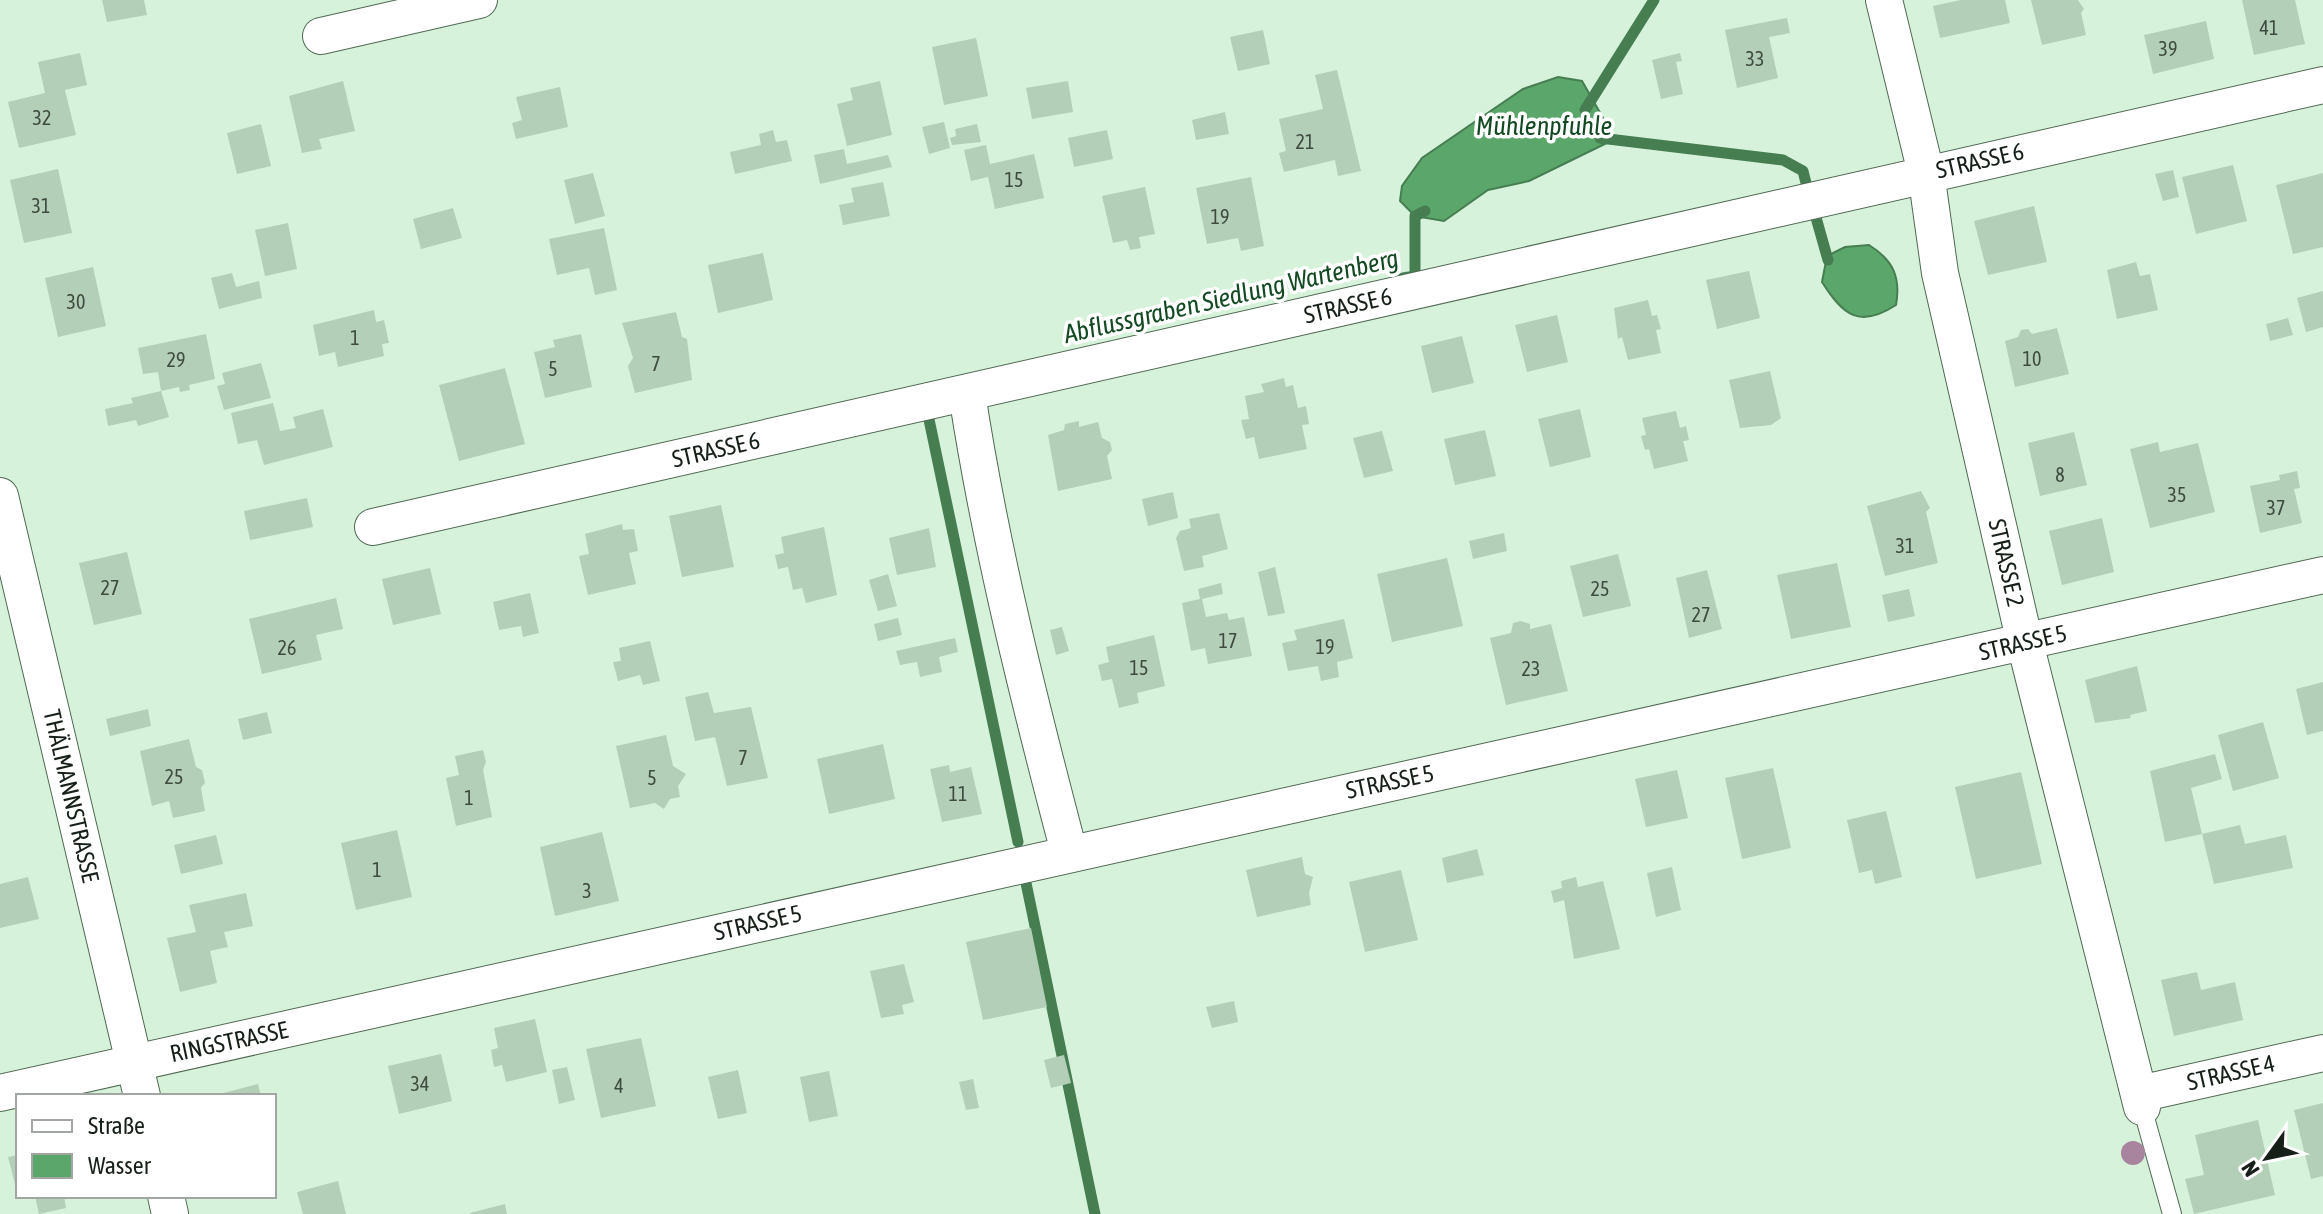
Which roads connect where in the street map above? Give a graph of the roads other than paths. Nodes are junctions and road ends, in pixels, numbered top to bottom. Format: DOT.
graph roads {
  1 [pos="479,0"];
  2 [pos="1884,0"];
  3 [pos="321,36"];
  4 [pos="2323,85"];
  5 [pos="1926,173"];
  6 [pos="967,394"];
  7 [pos="0,496"];
  8 [pos="373,527"];
  9 [pos="2323,575"];
  10 [pos="2025,643"];
  11 [pos="1069,852"];
  12 [pos="458,991"];
  13 [pos="2323,1053"];
  14 [pos="138,1079"];
  15 [pos="0,1093"];
  16 [pos="2140,1101"];
  17 [pos="2172,1214"];
  1 -- 3 [label="street"];
  2 -- 5 [label="street, STRASSE 2"];
  4 -- 5 [label="street, STRASSE 6"];
  5 -- 6 [label="street, STRASSE 6"];
  5 -- 10 [label="street, STRASSE 2"];
  6 -- 8 [label="street, STRASSE 6"];
  6 -- 11 [label="street"];
  7 -- 14 [label="street, THÄLMANNSTRASSE"];
  9 -- 10 [label="street, STRASSE 5"];
  10 -- 11 [label="street, STRASSE 5"];
  10 -- 16 [label="street, STRASSE 2"];
  11 -- 12 [label="street, STRASSE 5"];
  12 -- 14 [label="street, RINGSTRASSE"];
  13 -- 16 [label="street, STRASSE 4"];
  14 -- 15 [label="street, RINGSTRASSE"];
  16 -- 17 [label="lane, STRASSE 2"];
}
